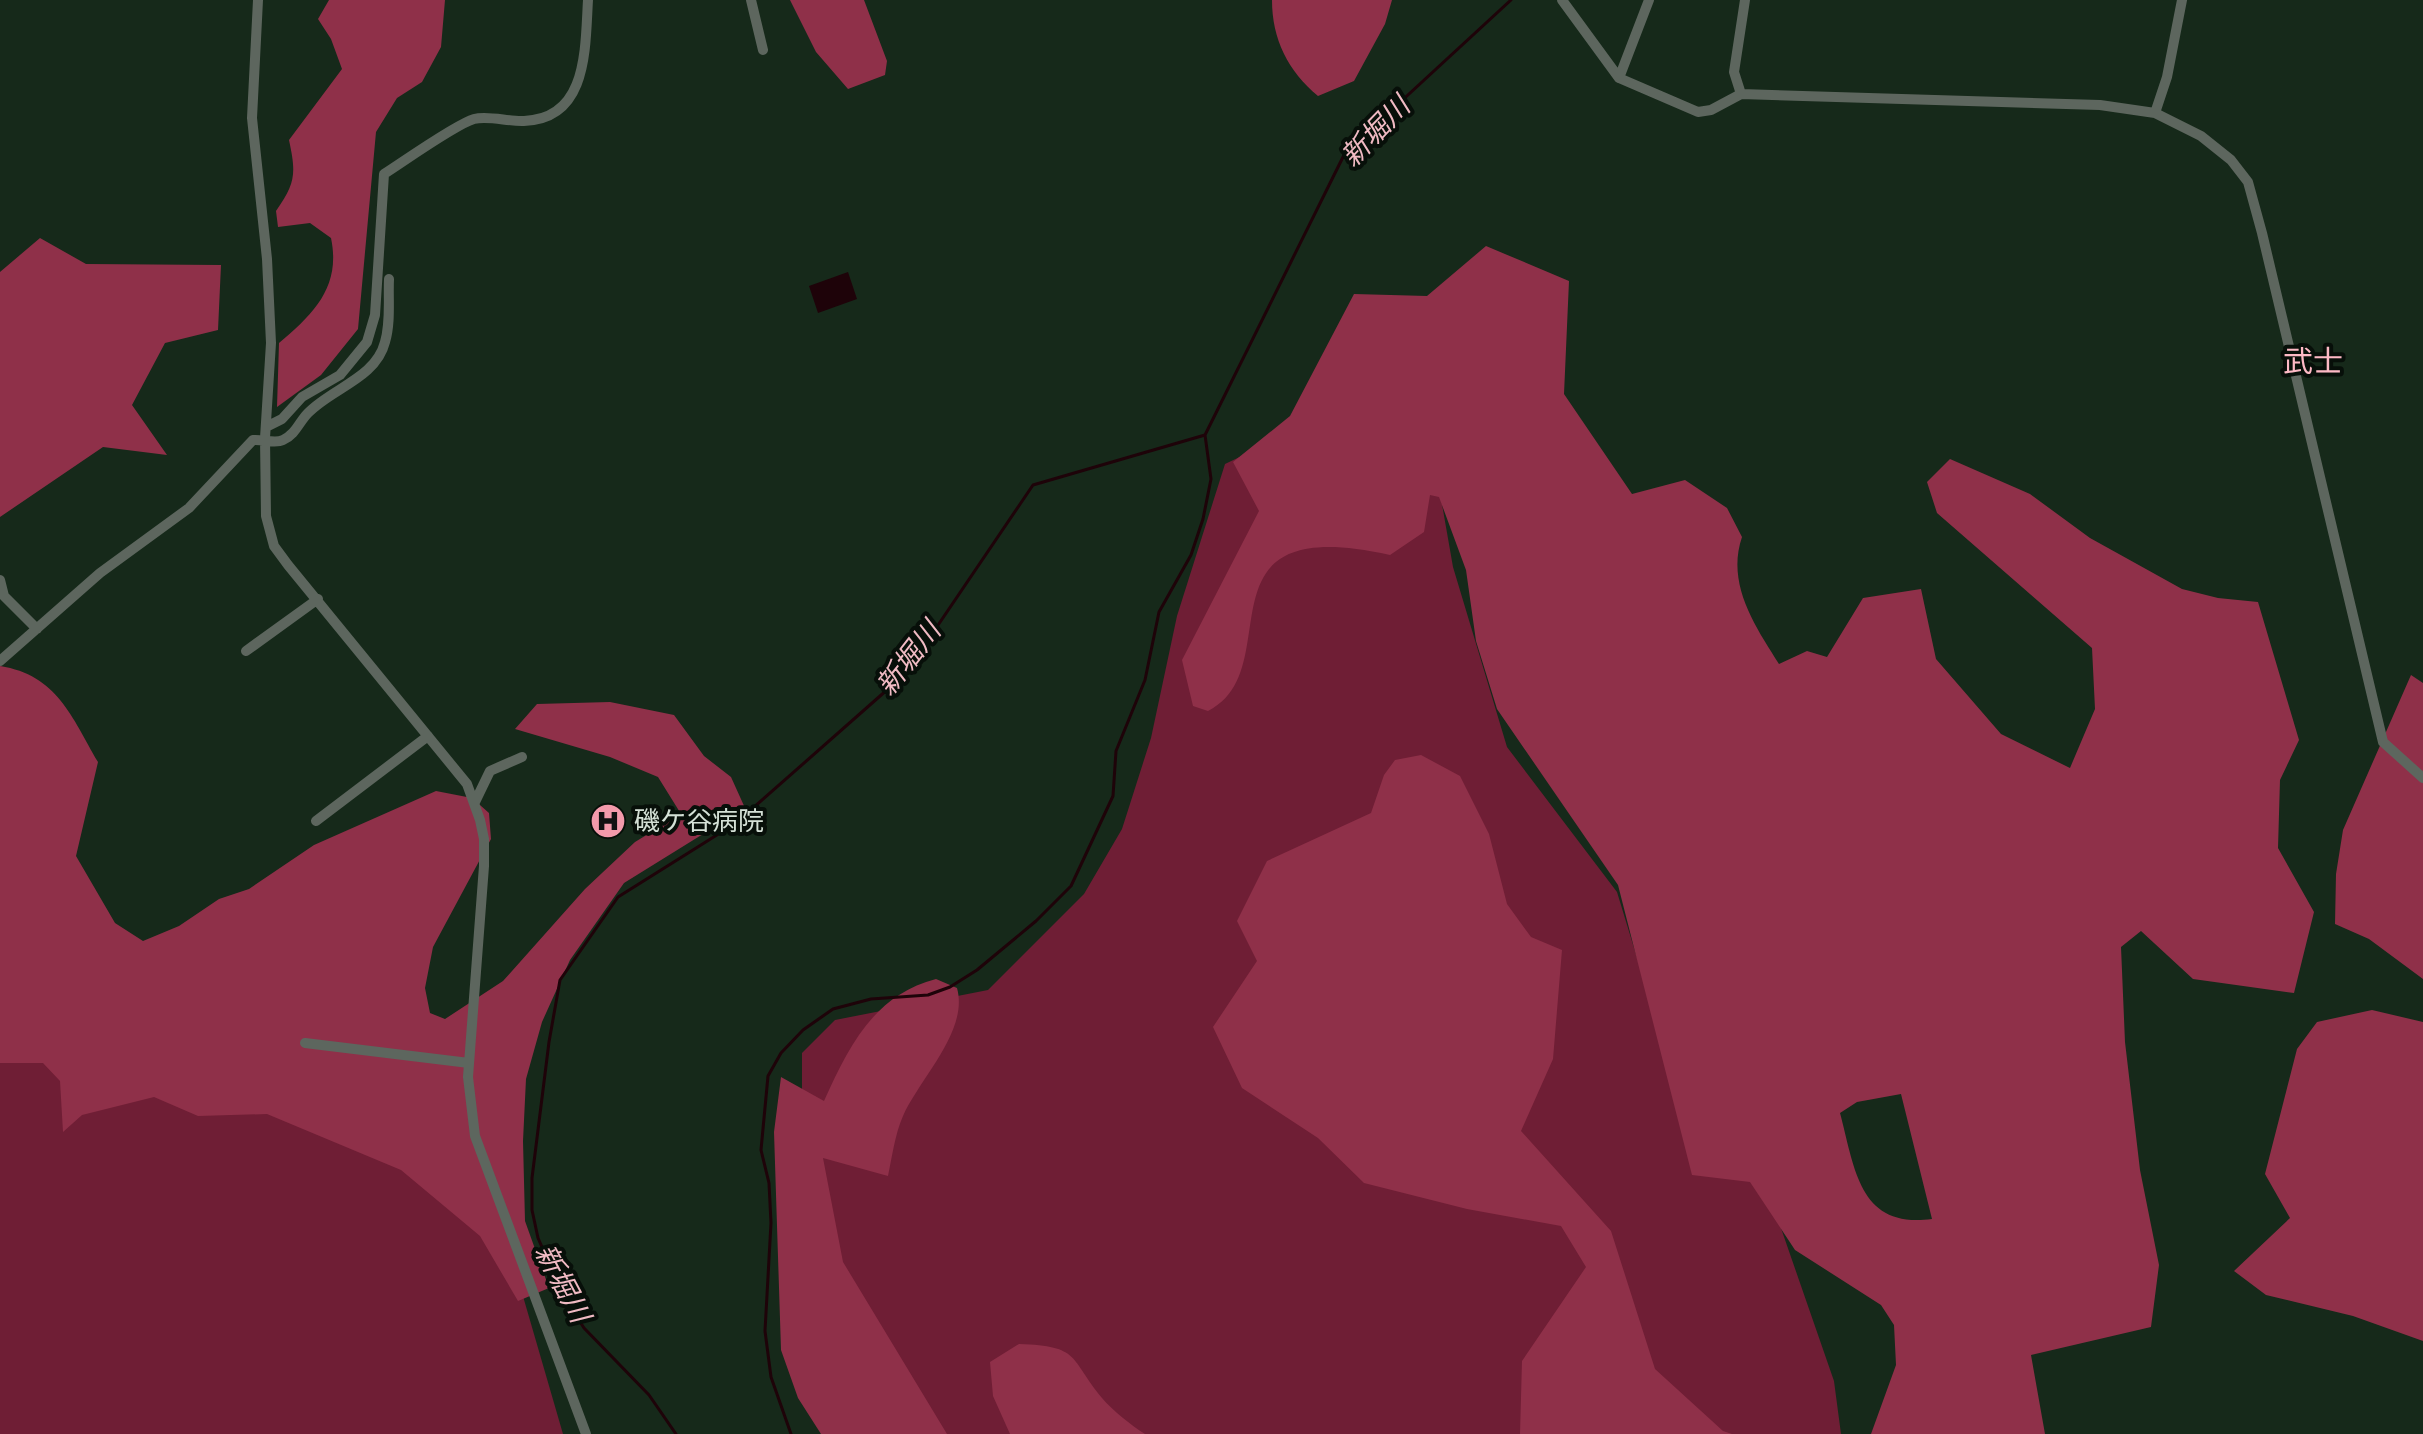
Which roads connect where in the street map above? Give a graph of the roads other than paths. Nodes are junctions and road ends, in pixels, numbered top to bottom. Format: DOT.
graph roads {
  1 [pos="258,0"];
  2 [pos="588,0"];
  3 [pos="751,0"];
  4 [pos="1562,0"];
  5 [pos="1649,0"];
  6 [pos="1745,0"];
  7 [pos="2182,0"];
  8 [pos="763,50"];
  9 [pos="1619,78"];
  10 [pos="1741,94"];
  11 [pos="2155,113"];
  12 [pos="389,279"];
  13 [pos="265,433"];
  14 [pos="0,580"];
  15 [pos="318,599"];
  16 [pos="37,629"];
  17 [pos="246,651"];
  18 [pos="0,661"];
  19 [pos="428,736"];
  20 [pos="522,757"];
  21 [pos="2423,778"];
  22 [pos="474,804"];
  23 [pos="316,821"];
  24 [pos="305,1043"];
  25 [pos="469,1063"];
  26 [pos="586,1434"];
  1 -- 13 [label="street"];
  2 -- 13 [label="street"];
  3 -- 8 [label="street"];
  4 -- 9 [label="street"];
  5 -- 9 [label="street"];
  6 -- 10 [label="street"];
  7 -- 11 [label="street"];
  9 -- 10 [label="street"];
  10 -- 11 [label="street"];
  11 -- 21 [label="street"];
  12 -- 13 [label="street"];
  13 -- 15 [label="street"];
  13 -- 16 [label="street"];
  14 -- 16 [label="street"];
  15 -- 17 [label="street"];
  15 -- 19 [label="street"];
  16 -- 18 [label="street"];
  19 -- 22 [label="street"];
  19 -- 23 [label="street"];
  20 -- 22 [label="street"];
  22 -- 25 [label="street"];
  24 -- 25 [label="street"];
  25 -- 26 [label="street"];
}
